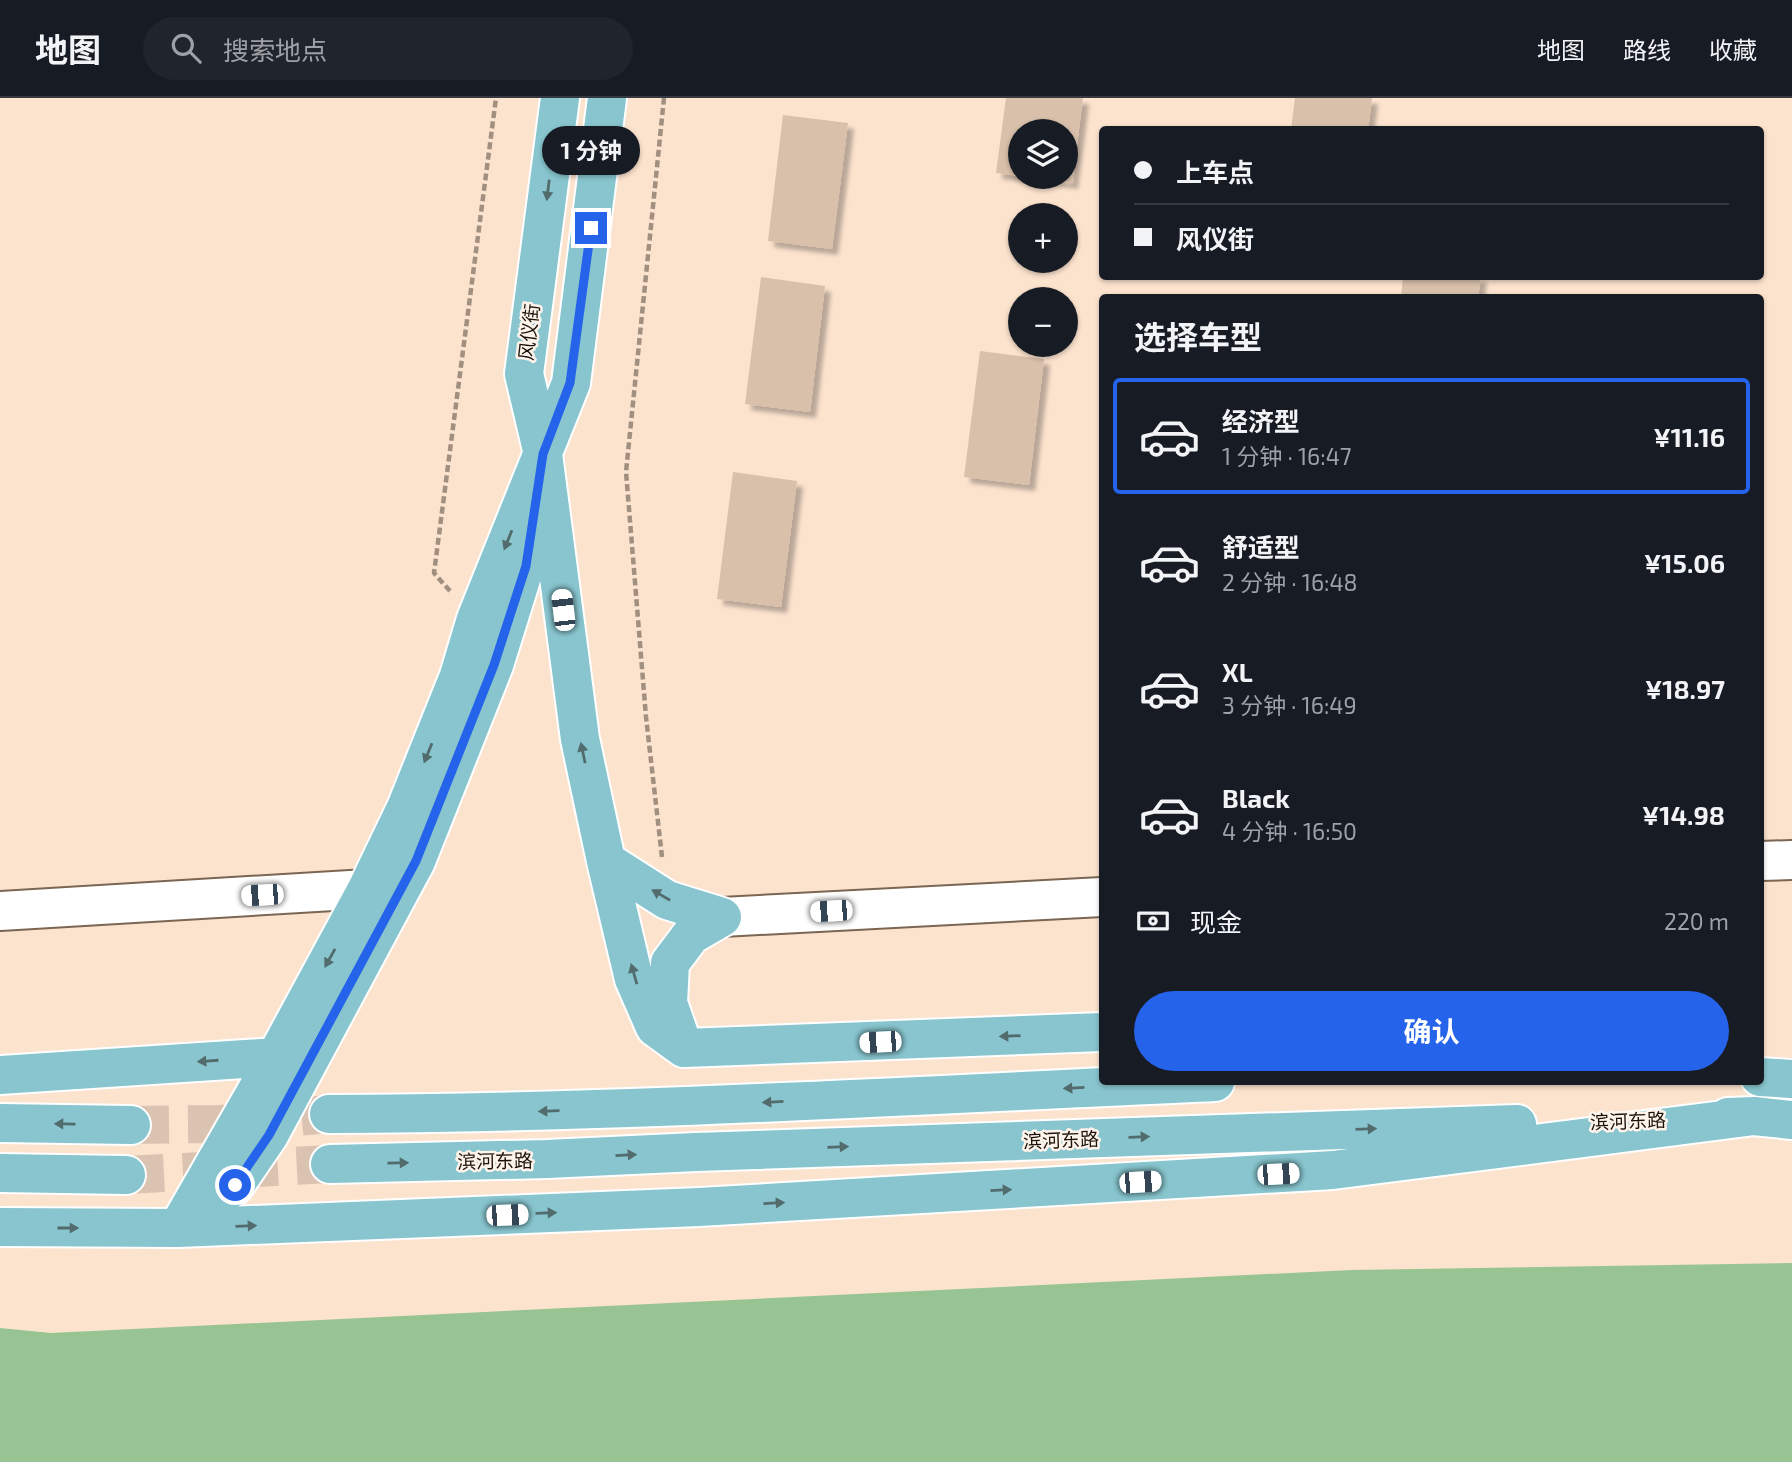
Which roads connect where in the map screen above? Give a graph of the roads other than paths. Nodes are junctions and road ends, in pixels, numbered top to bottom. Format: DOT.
graph roads {
  1 [pos="560,98"];
  2 [pos="607,98"];
  3 [pos="543,454"];
  4 [pos="1792,860"];
  5 [pos="606,861"];
  6 [pos="1764,862"];
  7 [pos="367,890"];
  8 [pos="1099,897"];
  9 [pos="0,911"];
  10 [pos="722,917"];
  11 [pos="1099,1032"];
  12 [pos="684,1048"];
  13 [pos="276,1057"];
  14 [pos="0,1075"];
  15 [pos="1764,1077"];
  16 [pos="1792,1079"];
  17 [pos="1149,1085"];
  18 [pos="329,1114"];
  19 [pos="1754,1116"];
  20 [pos="1792,1120"];
  21 [pos="0,1123"];
  22 [pos="131,1125"];
  23 [pos="330,1164"];
  24 [pos="0,1173"];
  25 [pos="126,1175"];
  26 [pos="0,1227"];
  27 [pos="177,1228"];
  1 -- 3 [label="main road, 风仪街, one-way"];
  2 -- 3 [label="main road"];
  5 -- 3 [label="main road, 风仪街, one-way"];
  3 -- 7 [label="main road, one-way"];
  3 -- 27 [label="main road"];
  4 -- 6 [label="street"];
  10 -- 5 [label="main road, one-way"];
  12 -- 5 [label="main road, 风仪街, one-way"];
  7 -- 9 [label="street"];
  7 -- 13 [label="main road, one-way"];
  8 -- 10 [label="street"];
  10 -- 12 [label="main road"];
  11 -- 12 [label="main road, one-way"];
  13 -- 14 [label="main road, one-way"];
  13 -- 27 [label="main road"];
  15 -- 16 [label="main road"];
  17 -- 18 [label="main road, one-way"];
  19 -- 20 [label="main road, 滨河东路"];
  23 -- 19 [label="main road, 滨河东路, one-way"];
  27 -- 19 [label="main road, one-way"];
  22 -- 21 [label="main road, one-way"];
  24 -- 25 [label="main road"];
  26 -- 27 [label="main road, one-way"];
}
